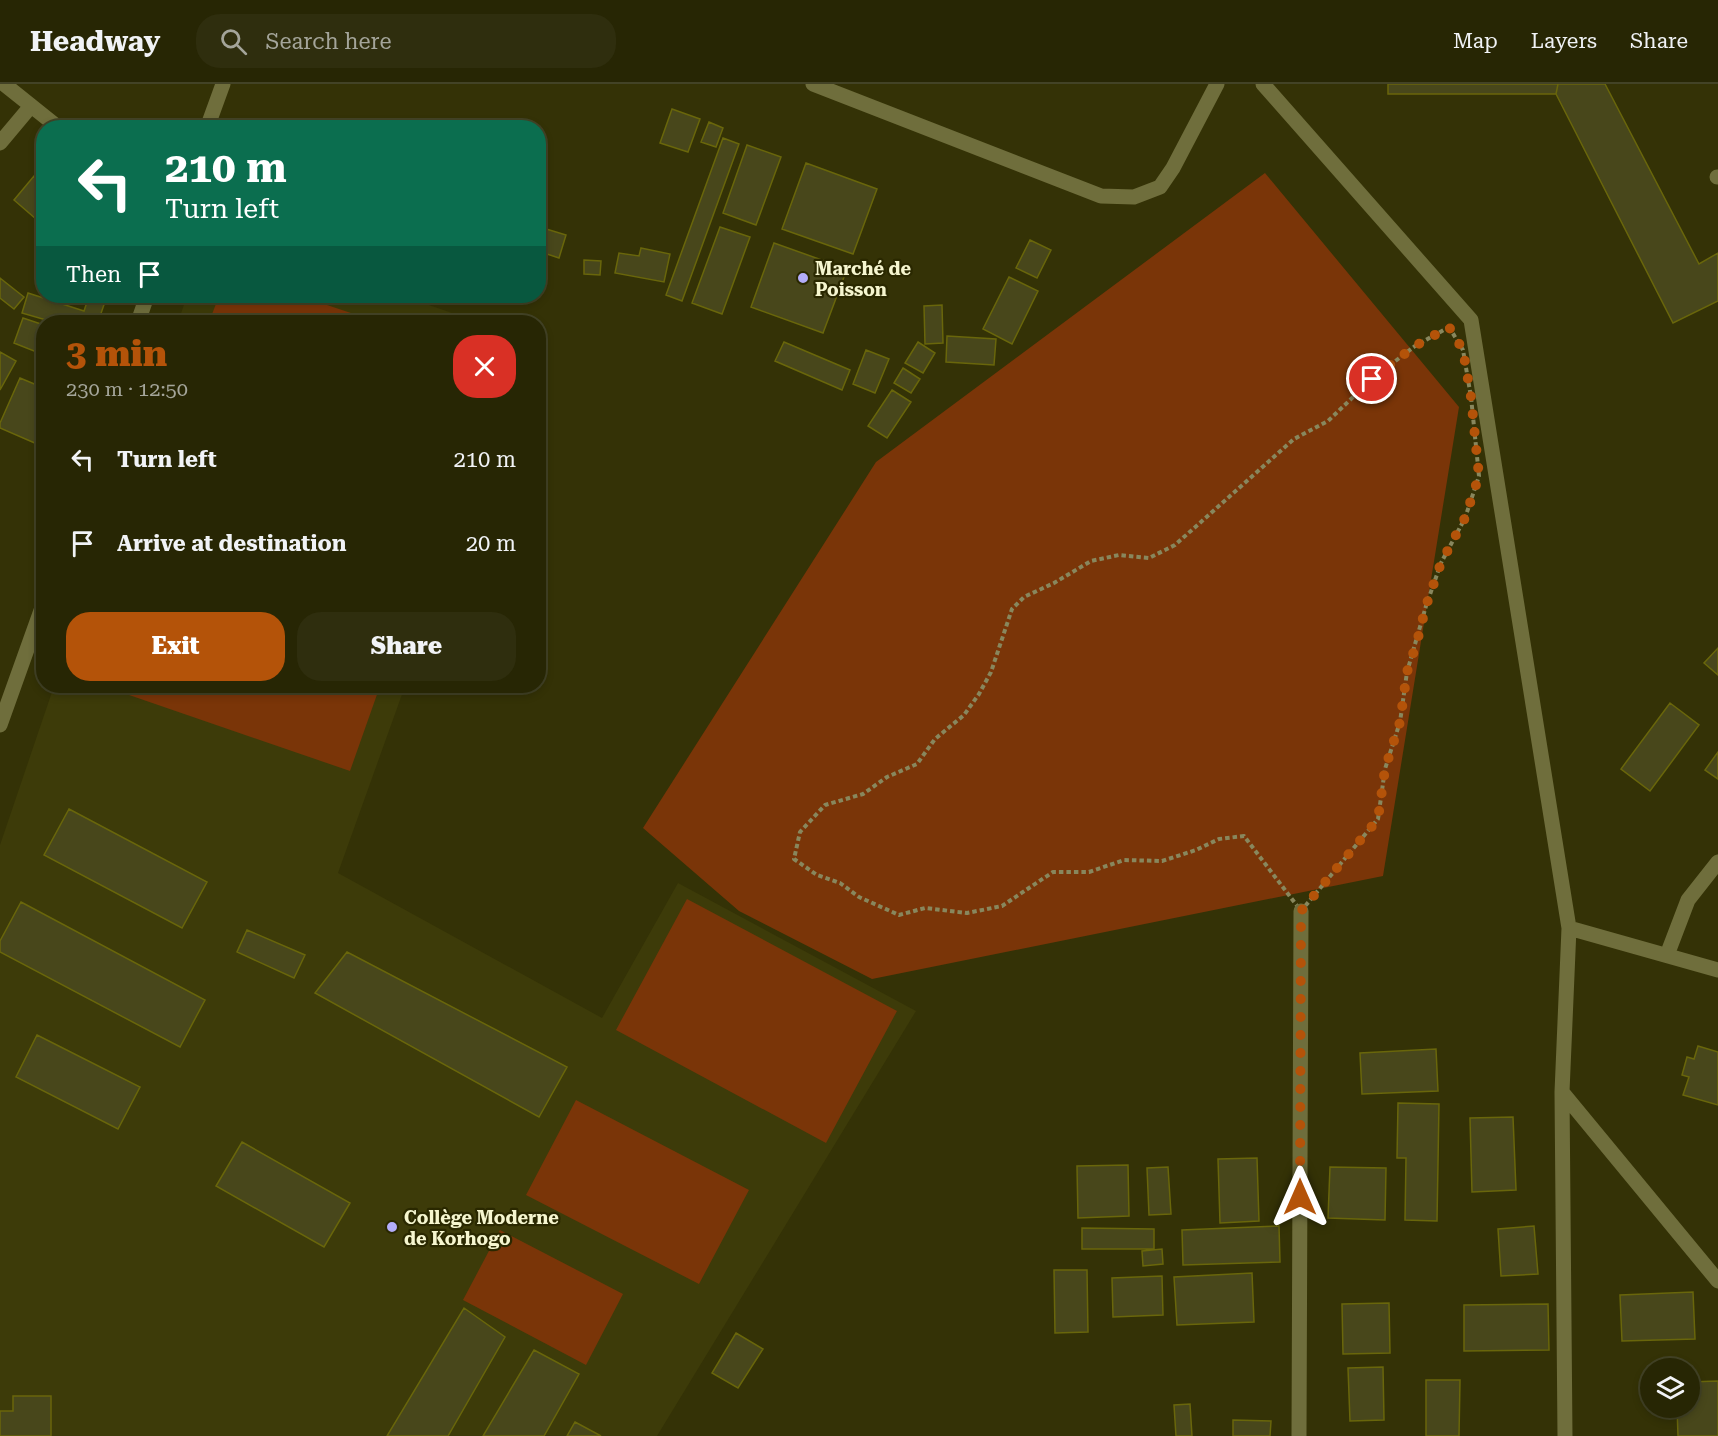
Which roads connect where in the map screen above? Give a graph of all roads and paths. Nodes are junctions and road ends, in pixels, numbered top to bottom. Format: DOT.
graph roads {
  1 [pos="4,84"];
  2 [pos="223,84"];
  3 [pos="813,84"];
  4 [pos="1217,84"];
  5 [pos="1263,84"];
  6 [pos="31,106"];
  7 [pos="49,120"];
  8 [pos="210,120"];
  9 [pos="0,143"];
  10 [pos="36,624"];
  11 [pos="0,725"];
  12 [pos="1718,862"];
  13 [pos="1301,911"];
  14 [pos="1569,928"];
  15 [pos="1667,955"];
  16 [pos="1718,970"];
  17 [pos="1562,1092"];
  18 [pos="1718,1281"];
  19 [pos="1299,1436"];
  20 [pos="1565,1436"];
  1 -- 6 [label="street"];
  2 -- 8 [label="street"];
  3 -- 4 [label="street"];
  5 -- 14 [label="street"];
  6 -- 7 [label="street"];
  6 -- 9 [label="street"];
  10 -- 11 [label="street"];
  12 -- 15 [label="street"];
  13 -- 13 [label="path"];
  13 -- 19 [label="street"];
  14 -- 15 [label="street"];
  14 -- 17 [label="street"];
  15 -- 16 [label="street"];
  17 -- 18 [label="street"];
  17 -- 20 [label="street"];
}
